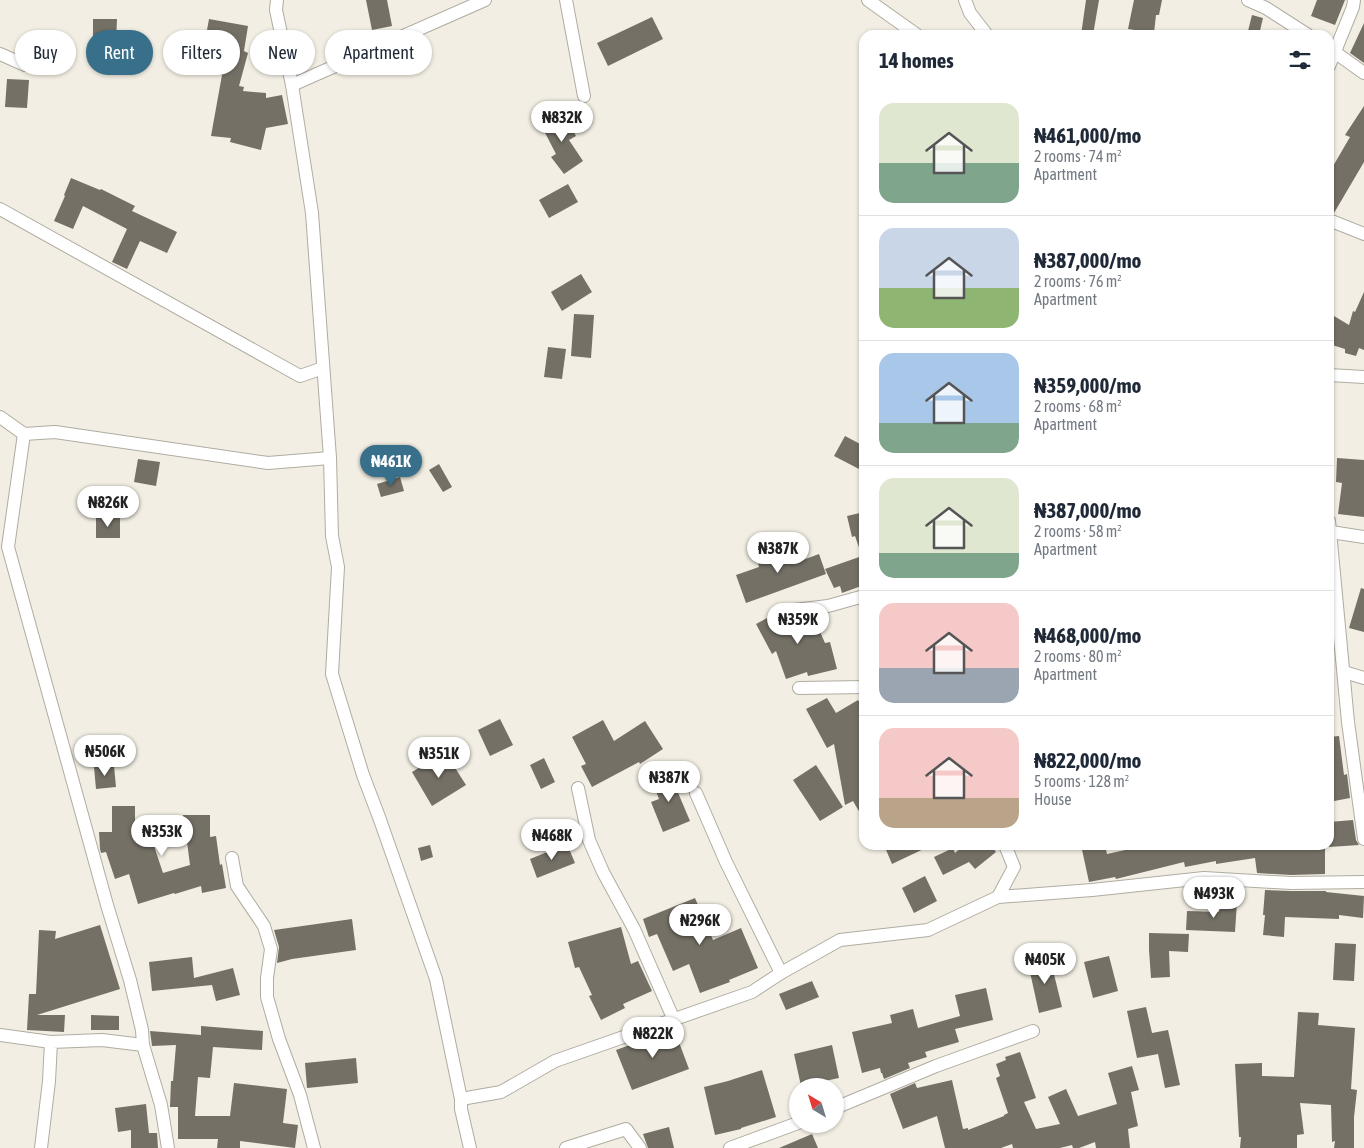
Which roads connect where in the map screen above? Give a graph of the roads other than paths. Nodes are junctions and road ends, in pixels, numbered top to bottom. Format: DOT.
graph roads {
  1 [pos="277,0"];
  2 [pos="485,0"];
  3 [pos="566,0"];
  4 [pos="868,0"];
  5 [pos="966,0"];
  6 [pos="1248,0"];
  7 [pos="1354,0"];
  8 [pos="910,30"];
  9 [pos="983,30"];
  10 [pos="1300,30"];
  11 [pos="1334,46"];
  12 [pos="1334,51"];
  13 [pos="0,54"];
  14 [pos="15,61"];
  15 [pos="1364,73"];
  16 [pos="292,85"];
  17 [pos="584,96"];
  18 [pos="0,210"];
  19 [pos="1334,222"];
  20 [pos="1364,234"];
  21 [pos="323,368"];
  22 [pos="1334,375"];
  23 [pos="1364,377"];
  24 [pos="0,417"];
  25 [pos="24,434"];
  26 [pos="330,458"];
  27 [pos="1334,528"];
  28 [pos="1364,537"];
  29 [pos="1334,568"];
  30 [pos="859,597"];
  31 [pos="786,611"];
  32 [pos="1344,672"];
  33 [pos="1364,678"];
  34 [pos="859,687"];
  35 [pos="799,688"];
  36 [pos="578,788"];
  37 [pos="696,793"];
  38 [pos="1364,834"];
  39 [pos="1007,850"];
  40 [pos="232,858"];
  41 [pos="1364,882"];
  42 [pos="998,897"];
  43 [pos="781,973"];
  44 [pos="674,1020"];
  45 [pos="1033,1031"];
  46 [pos="0,1035"];
  47 [pos="51,1042"];
  48 [pos="143,1045"];
  49 [pos="461,1099"];
  50 [pos="844,1104"];
  51 [pos="789,1126"];
  52 [pos="41,1148"];
  53 [pos="168,1148"];
  54 [pos="314,1148"];
  55 [pos="470,1148"];
  56 [pos="566,1148"];
  57 [pos="640,1148"];
  58 [pos="730,1148"];
  1 -- 16 [label="street"];
  2 -- 16 [label="street"];
  3 -- 17 [label="street"];
  4 -- 8 [label="street"];
  5 -- 9 [label="street"];
  6 -- 10 [label="street"];
  7 -- 11 [label="street"];
  12 -- 15 [label="street"];
  13 -- 14 [label="street"];
  16 -- 21 [label="street"];
  18 -- 21 [label="street"];
  19 -- 20 [label="street"];
  21 -- 26 [label="street"];
  22 -- 23 [label="street"];
  24 -- 25 [label="street"];
  25 -- 26 [label="street"];
  25 -- 48 [label="street"];
  26 -- 49 [label="street"];
  27 -- 28 [label="street"];
  29 -- 32 [label="street"];
  30 -- 31 [label="street"];
  32 -- 33 [label="street"];
  32 -- 38 [label="street"];
  34 -- 35 [label="street"];
  36 -- 44 [label="street"];
  37 -- 43 [label="street"];
  39 -- 42 [label="street"];
  40 -- 54 [label="street"];
  41 -- 42 [label="street"];
  42 -- 43 [label="street"];
  43 -- 44 [label="street"];
  44 -- 49 [label="street"];
  45 -- 50 [label="street"];
  46 -- 47 [label="street"];
  47 -- 48 [label="street"];
  47 -- 52 [label="street"];
  48 -- 53 [label="street"];
  49 -- 55 [label="street"];
  51 -- 58 [label="street"];
  56 -- 57 [label="street"];
}
